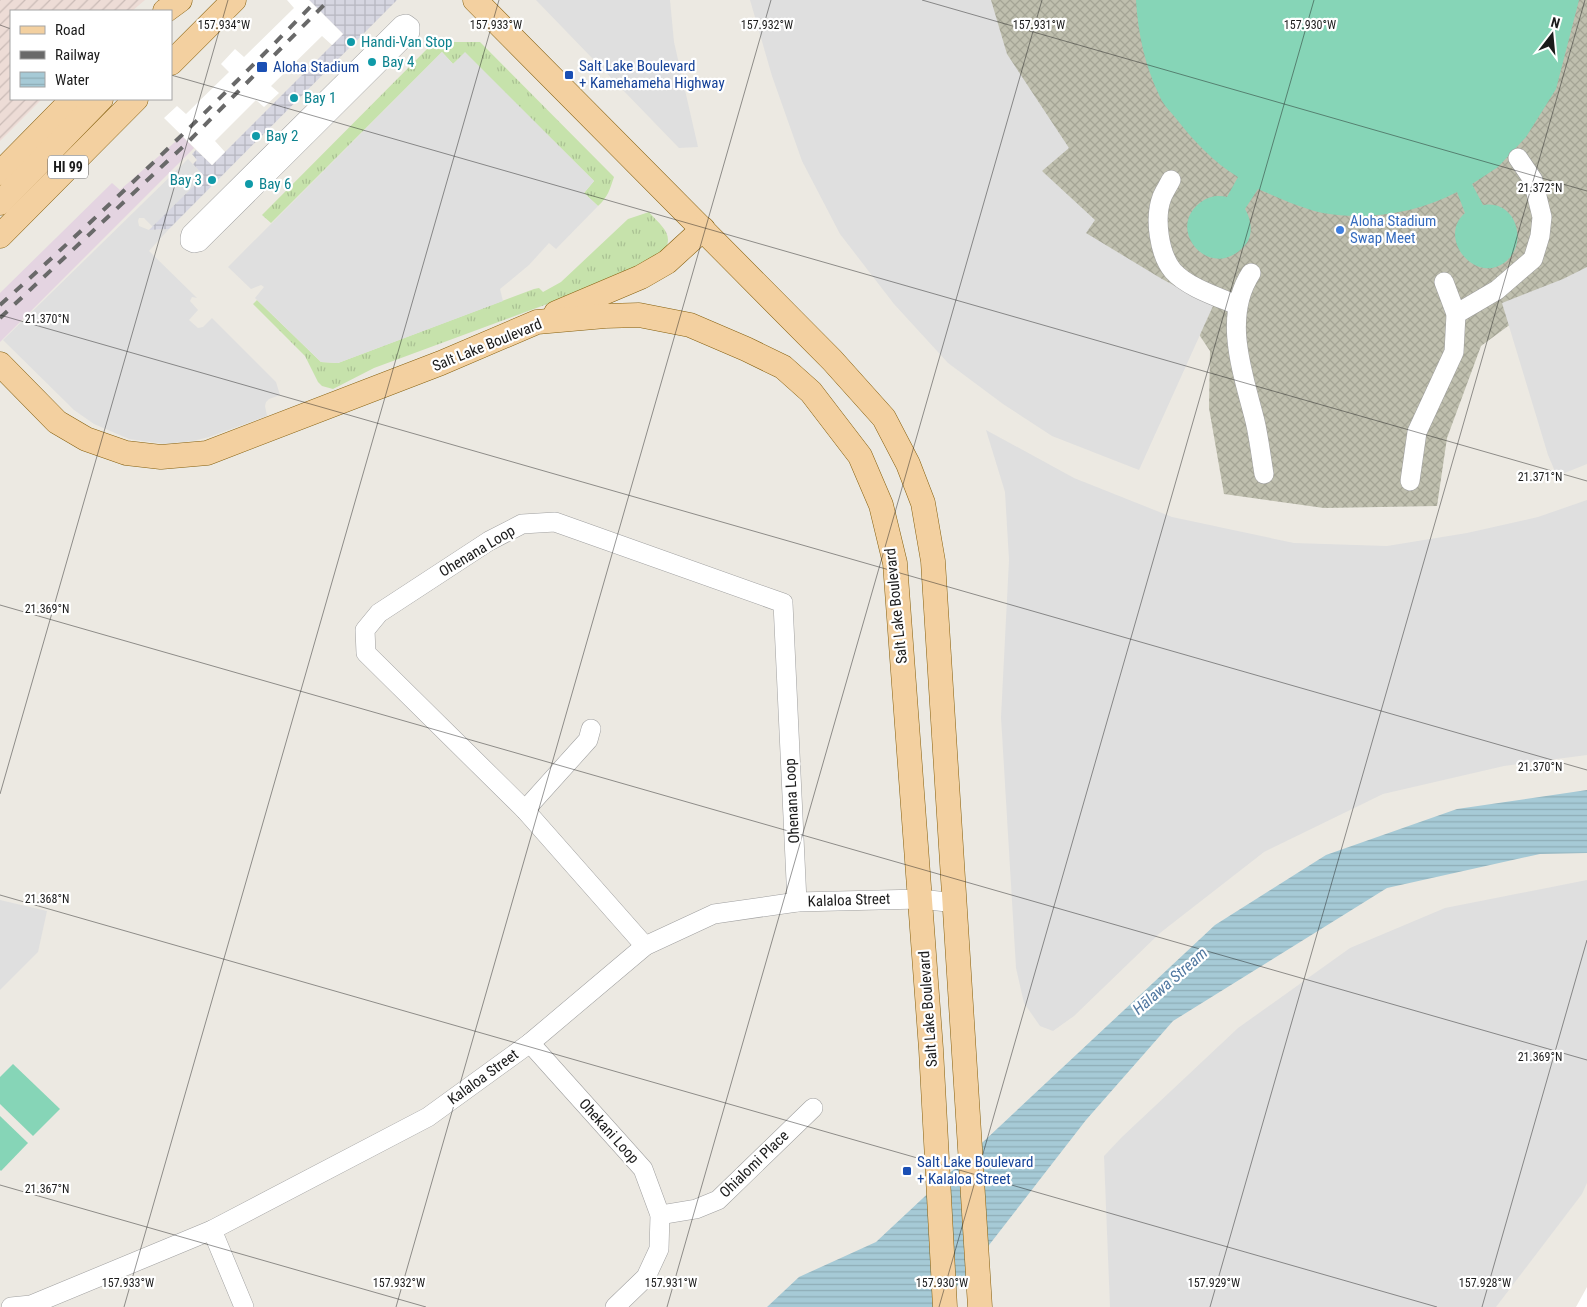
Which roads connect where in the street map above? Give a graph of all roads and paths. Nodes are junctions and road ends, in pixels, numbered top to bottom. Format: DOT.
graph roads {
  1 [pos="180,0"];
  2 [pos="234,0"];
  3 [pos="475,0"];
  4 [pos="167,10"];
  5 [pos="172,12"];
  6 [pos="172,62"];
  7 [pos="72,100"];
  8 [pos="100,100"];
  9 [pos="135,100"];
  10 [pos="1518,158"];
  11 [pos="5,167"];
  12 [pos="1171,180"];
  13 [pos="0,203"];
  14 [pos="704,230"];
  15 [pos="191,234"];
  16 [pos="0,236"];
  17 [pos="1251,273"];
  18 [pos="1444,282"];
  19 [pos="1238,305"];
  20 [pos="1456,314"];
  21 [pos="537,322"];
  22 [pos="0,364"];
  23 [pos="1264,474"];
  24 [pos="1410,481"];
  25 [pos="591,729"];
  26 [pos="525,810"];
  27 [pos="920,898"];
  28 [pos="797,902"];
  29 [pos="956,903"];
  30 [pos="645,946"];
  31 [pos="530,1043"];
  32 [pos="813,1108"];
  33 [pos="660,1215"];
  34 [pos="212,1230"];
  35 [pos="979,1296"];
  36 [pos="31,1306"];
  37 [pos="12,1307"];
  38 [pos="244,1307"];
  39 [pos="615,1307"];
  40 [pos="945,1307"];
  1 -- 4 [label="main road"];
  1 -- 5 [label="main road"];
  2 -- 6 [label="main road"];
  3 -- 14 [label="main road"];
  7 -- 11 [label="main road, HI 99"];
  8 -- 13 [label="main road"];
  9 -- 16 [label="main road, HI 99"];
  10 -- 20 [label="street"];
  12 -- 19 [label="street"];
  14 -- 21 [label="main road"];
  14 -- 29 [label="main road"];
  15 -- 15 [label="street"];
  17 -- 19 [label="street"];
  18 -- 20 [label="street"];
  19 -- 23 [label="street"];
  20 -- 24 [label="street"];
  21 -- 22 [label="main road, Salt Lake Boulevard"];
  21 -- 27 [label="main road, Salt Lake Boulevard"];
  25 -- 26 [label="street"];
  26 -- 28 [label="street, Ohenana Loop"];
  26 -- 30 [label="street, Ohenana Loop"];
  27 -- 28 [label="street, Kalaloa Street"];
  27 -- 29 [label="street, Kalaloa Street"];
  27 -- 40 [label="main road, Salt Lake Boulevard"];
  28 -- 30 [label="street, Kalaloa Street"];
  29 -- 35 [label="main road"];
  30 -- 31 [label="street, Kalaloa Street"];
  31 -- 33 [label="street, Ohekani Loop"];
  31 -- 34 [label="street, Kalaloa Street"];
  32 -- 33 [label="street, Ohialomi Place"];
  33 -- 39 [label="street, Ohekani Loop"];
  34 -- 36 [label="street, Kalaloa Street"];
  34 -- 38 [label="street"];
  36 -- 37 [label="street, Kalaloa Street"];
}
